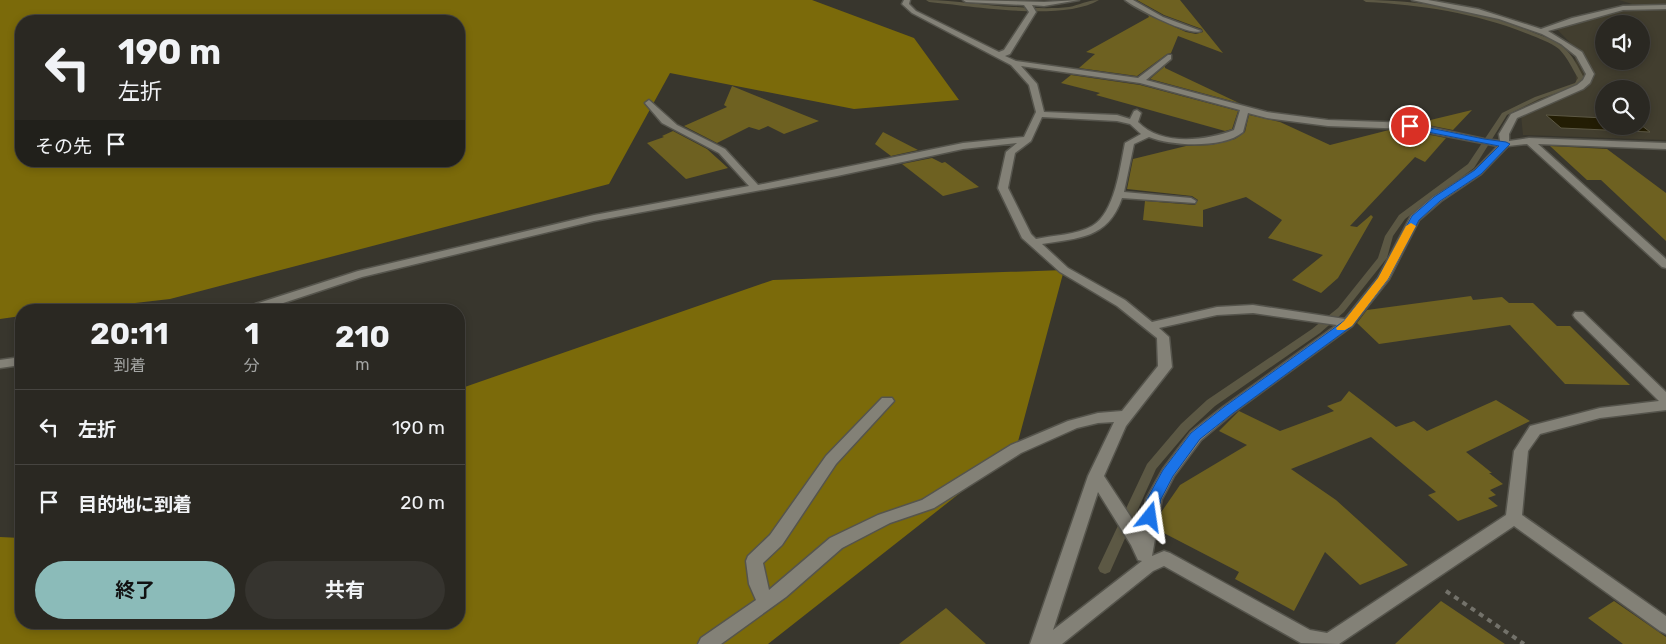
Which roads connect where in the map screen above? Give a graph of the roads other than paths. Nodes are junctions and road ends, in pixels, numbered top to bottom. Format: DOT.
graph roads {
  1 [pos="907,0"];
  2 [pos="966,0"];
  3 [pos="1076,0"];
  4 [pos="1128,0"];
  5 [pos="1415,0"];
  6 [pos="1619,0"];
  7 [pos="1640,6"];
  8 [pos="1666,7"];
  9 [pos="1030,8"];
  10 [pos="1197,31"];
  11 [pos="1542,31"];
  12 [pos="1000,55"];
  13 [pos="1168,57"];
  14 [pos="1014,63"];
  15 [pos="1140,81"];
  16 [pos="649,103"];
  17 [pos="1245,108"];
  18 [pos="1039,114"];
  19 [pos="1149,134"];
  20 [pos="1028,139"];
  21 [pos="1529,141"];
  22 [pos="1500,144"];
  23 [pos="1666,146"];
  24 [pos="756,188"];
  25 [pos="1117,195"];
  26 [pos="1191,201"];
  27 [pos="1033,243"];
  28 [pos="1666,264"];
  29 [pos="268,304"];
  30 [pos="1579,315"];
  31 [pos="1343,322"];
  32 [pos="1150,326"];
  33 [pos="15,362"];
  34 [pos="0,364"];
  35 [pos="1666,400"];
  36 [pos="887,401"];
  37 [pos="1666,405"];
  38 [pos="1126,416"];
  39 [pos="1096,476"];
  40 [pos="1514,518"];
  41 [pos="1143,554"];
  42 [pos="766,603"];
  43 [pos="1666,626"];
  44 [pos="707,644"];
  45 [pos="1039,644"];
  46 [pos="1049,644"];
  1 -- 12 [label="street"];
  2 -- 9 [label="street"];
  3 -- 9 [label="street"];
  4 -- 10 [label="street"];
  5 -- 11 [label="street"];
  6 -- 7 [label="street"];
  7 -- 8 [label="street"];
  7 -- 11 [label="street"];
  9 -- 12 [label="street"];
  11 -- 22 [label="street"];
  12 -- 14 [label="street"];
  13 -- 15 [label="street"];
  14 -- 15 [label="street"];
  14 -- 18 [label="street"];
  15 -- 17 [label="street"];
  16 -- 24 [label="street"];
  17 -- 19 [label="street"];
  17 -- 22 [label="street"];
  18 -- 19 [label="street"];
  18 -- 20 [label="street"];
  19 -- 25 [label="street"];
  20 -- 24 [label="street"];
  20 -- 27 [label="street"];
  21 -- 22 [label="street"];
  21 -- 23 [label="street"];
  21 -- 28 [label="street"];
  22 -- 31 [label="street"];
  24 -- 29 [label="street"];
  25 -- 26 [label="street"];
  25 -- 27 [label="street"];
  27 -- 32 [label="street"];
  30 -- 35 [label="street"];
  31 -- 32 [label="street"];
  31 -- 41 [label="street"];
  32 -- 38 [label="street"];
  33 -- 34 [label="street"];
  36 -- 42 [label="street"];
  37 -- 40 [label="street"];
  38 -- 39 [label="street"];
  38 -- 42 [label="street"];
  39 -- 41 [label="street"];
  39 -- 45 [label="street"];
  40 -- 41 [label="street"];
  40 -- 43 [label="street"];
  41 -- 46 [label="street"];
  42 -- 44 [label="street"];
}
